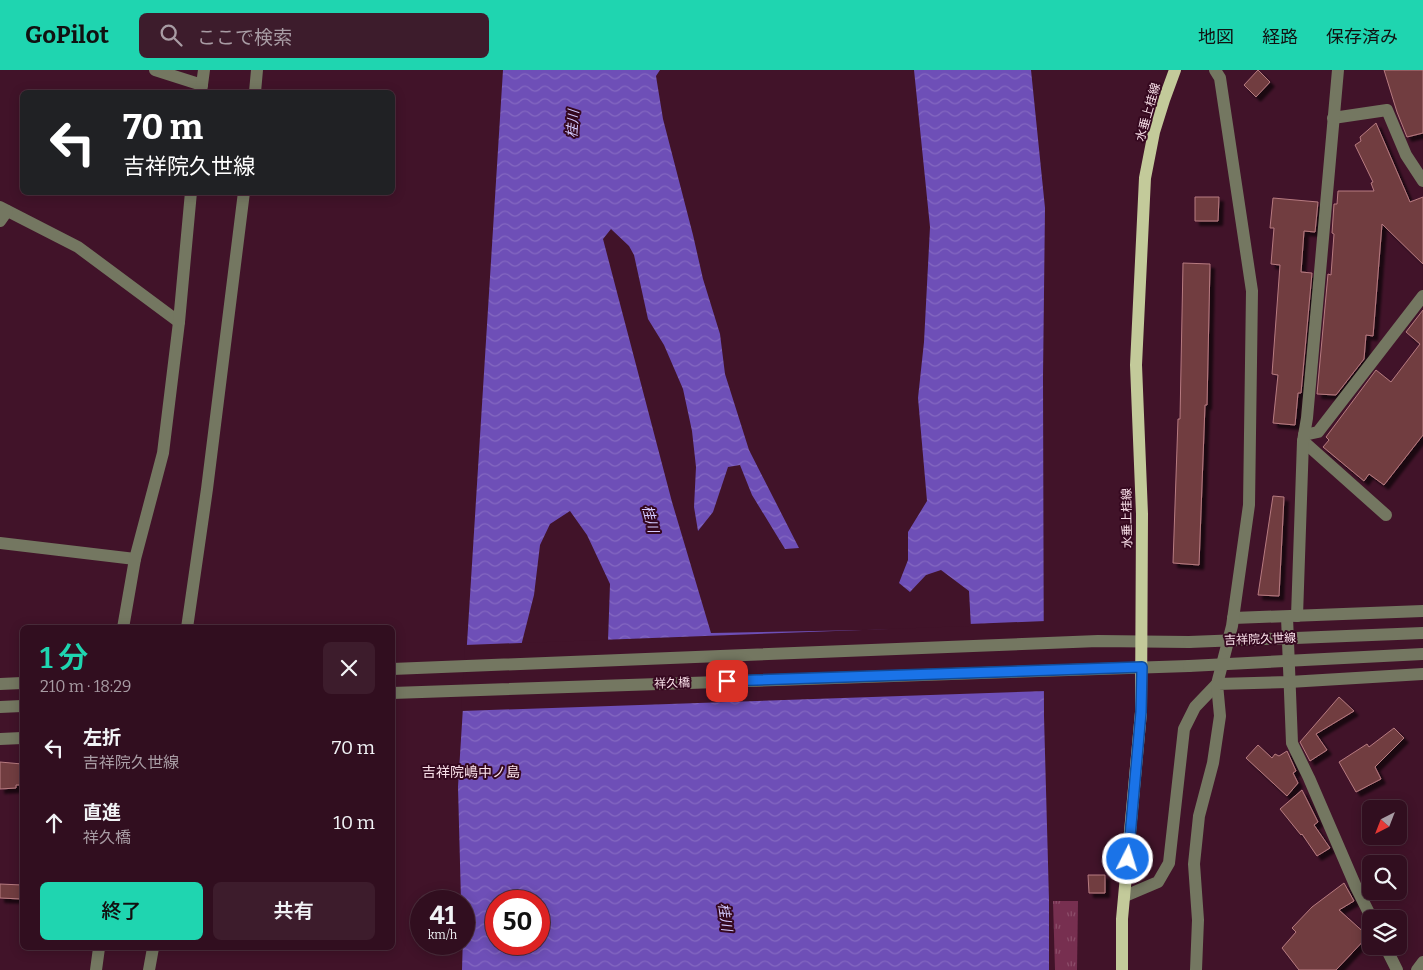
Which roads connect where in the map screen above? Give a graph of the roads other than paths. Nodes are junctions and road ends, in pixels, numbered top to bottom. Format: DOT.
graph roads {
  1 [pos="155,70"];
  2 [pos="204,70"];
  3 [pos="257,70"];
  4 [pos="1175,70"];
  5 [pos="1216,70"];
  6 [pos="1338,70"];
  7 [pos="201,89"];
  8 [pos="255,90"];
  9 [pos="1333,118"];
  10 [pos="1423,181"];
  11 [pos="191,195"];
  12 [pos="244,195"];
  13 [pos="2,213"];
  14 [pos="1423,296"];
  15 [pos="179,322"];
  16 [pos="1304,438"];
  17 [pos="1386,515"];
  18 [pos="0,543"];
  19 [pos="134,559"];
  20 [pos="1423,611"];
  21 [pos="1292,616"];
  22 [pos="1233,618"];
  23 [pos="123,625"];
  24 [pos="187,625"];
  25 [pos="1423,633"];
  26 [pos="1140,640"];
  27 [pos="1098,641"];
  28 [pos="1423,654"];
  29 [pos="1142,667"];
  30 [pos="1102,668"];
  31 [pos="395,669"];
  32 [pos="1423,674"];
  33 [pos="1289,682"];
  34 [pos="0,684"];
  35 [pos="20,684"];
  36 [pos="1217,684"];
  37 [pos="395,693"];
  38 [pos="20,706"];
  39 [pos="0,707"];
  40 [pos="20,738"];
  41 [pos="0,739"];
  42 [pos="1125,896"];
  43 [pos="1368,910"];
  44 [pos="99,950"];
  45 [pos="152,950"];
  46 [pos="1390,955"];
  47 [pos="1423,962"];
  48 [pos="96,970"];
  49 [pos="149,970"];
  50 [pos="1122,970"];
  51 [pos="1196,970"];
  52 [pos="1397,970"];
  53 [pos="1417,970"];
  1 -- 7 [label="street"];
  2 -- 7 [label="street"];
  3 -- 8 [label="street"];
  4 -- 26 [label="main road, 水垂上桂線"];
  5 -- 22 [label="street"];
  6 -- 9 [label="street"];
  9 -- 10 [label="street"];
  9 -- 16 [label="street"];
  11 -- 15 [label="street"];
  12 -- 24 [label="street"];
  13 -- 15 [label="street"];
  14 -- 16 [label="street"];
  15 -- 19 [label="street"];
  16 -- 17 [label="street"];
  16 -- 21 [label="street"];
  18 -- 19 [label="street"];
  19 -- 23 [label="street"];
  20 -- 21 [label="street"];
  21 -- 22 [label="street"];
  21 -- 33 [label="street"];
  22 -- 36 [label="street"];
  25 -- 26 [label="street, 吉祥院久世線, bridge"];
  26 -- 27 [label="street, 吉祥院久世線"];
  26 -- 29 [label="main road, 水垂上桂線"];
  27 -- 31 [label="street, 祥久橋"];
  28 -- 29 [label="street, 吉祥院久世線, bridge"];
  29 -- 30 [label="street, 吉祥院久世線"];
  29 -- 42 [label="main road, 水垂上桂線"];
  30 -- 37 [label="street, 祥久橋"];
  32 -- 33 [label="street"];
  33 -- 36 [label="street"];
  33 -- 43 [label="street"];
  34 -- 35 [label="street"];
  36 -- 42 [label="street"];
  36 -- 51 [label="street"];
  38 -- 39 [label="street"];
  40 -- 41 [label="street"];
  42 -- 50 [label="main road, 水垂上桂線"];
  44 -- 48 [label="street"];
  45 -- 49 [label="street"];
  46 -- 52 [label="street"];
  47 -- 53 [label="street"];
}
